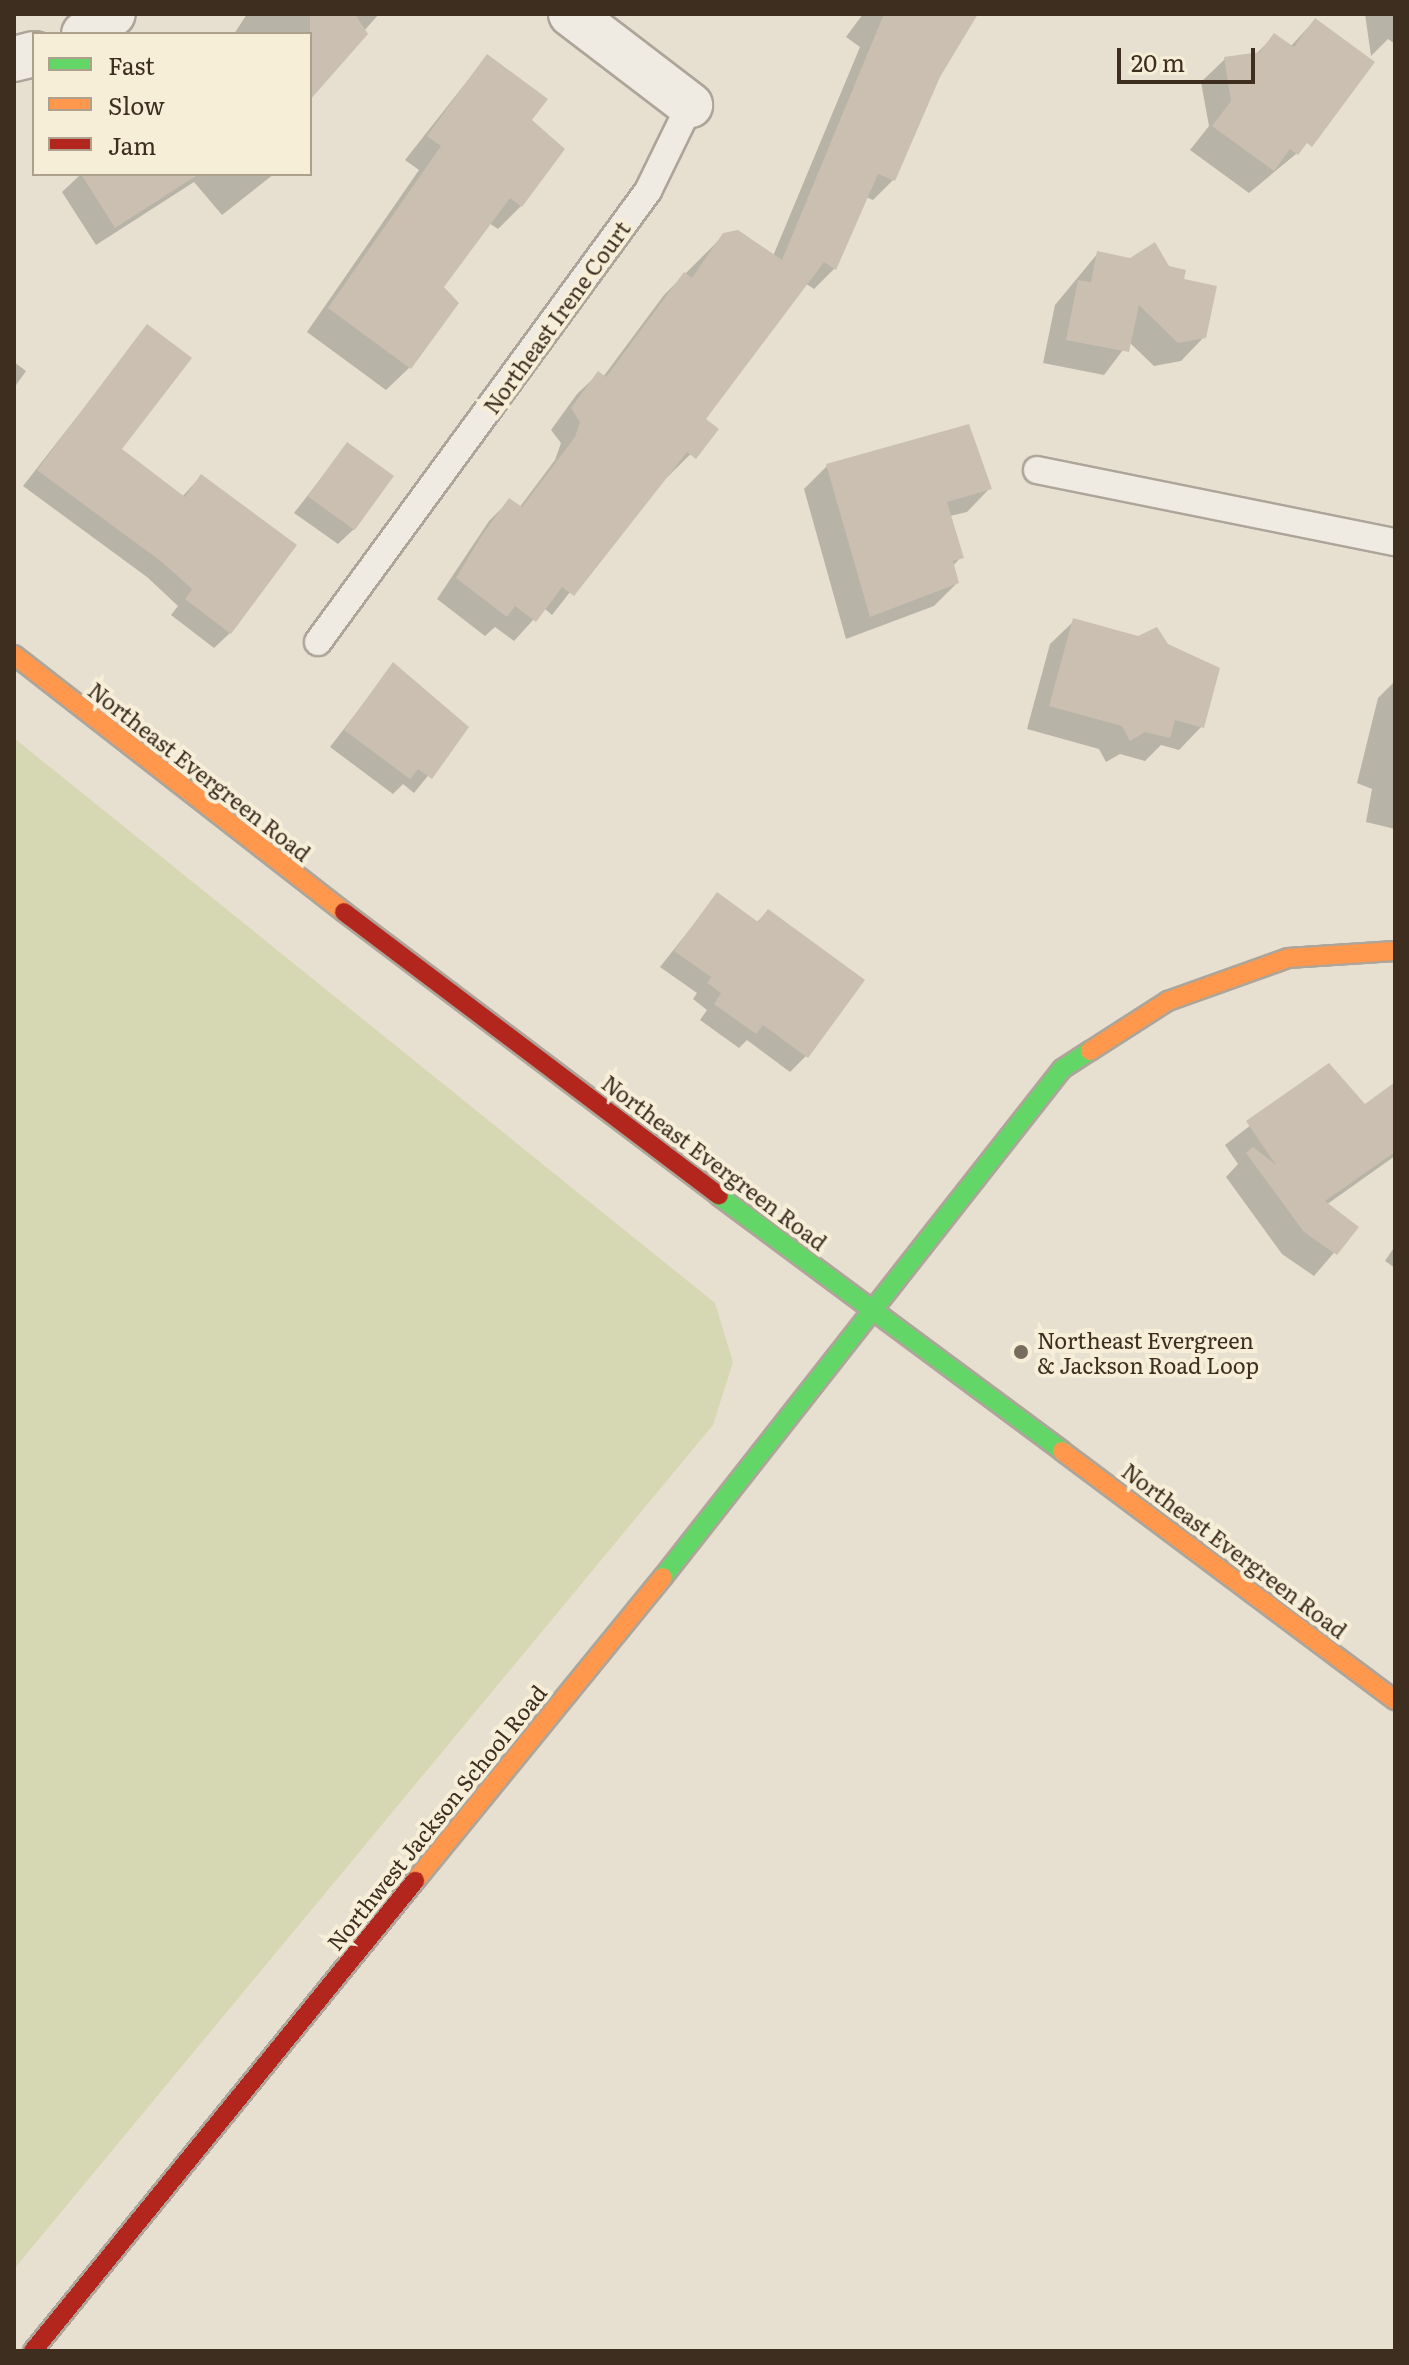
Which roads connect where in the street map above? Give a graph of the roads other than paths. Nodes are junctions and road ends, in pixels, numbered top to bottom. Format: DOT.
graph roads {
  1 [pos="113,14"];
  2 [pos="571,14"];
  3 [pos="87,32"];
  4 [pos="690,105"];
  5 [pos="1037,470"];
  6 [pos="1395,542"];
  7 [pos="318,642"];
  8 [pos="14,655"];
  9 [pos="1395,951"];
  10 [pos="876,1312"];
  11 [pos="1395,1700"];
  12 [pos="33,2351"];
  1 -- 3 [label="street"];
  2 -- 4 [label="street, Northeast Irene Court"];
  4 -- 7 [label="lane, Northeast Irene Court"];
  5 -- 6 [label="lane"];
  8 -- 10 [label="main road, Northeast Evergreen Road"];
  9 -- 10 [label="main road, Northwest Jackson School Road"];
  10 -- 11 [label="main road, Northeast Evergreen Road"];
  10 -- 12 [label="main road, Northwest Jackson School Road"];
}
